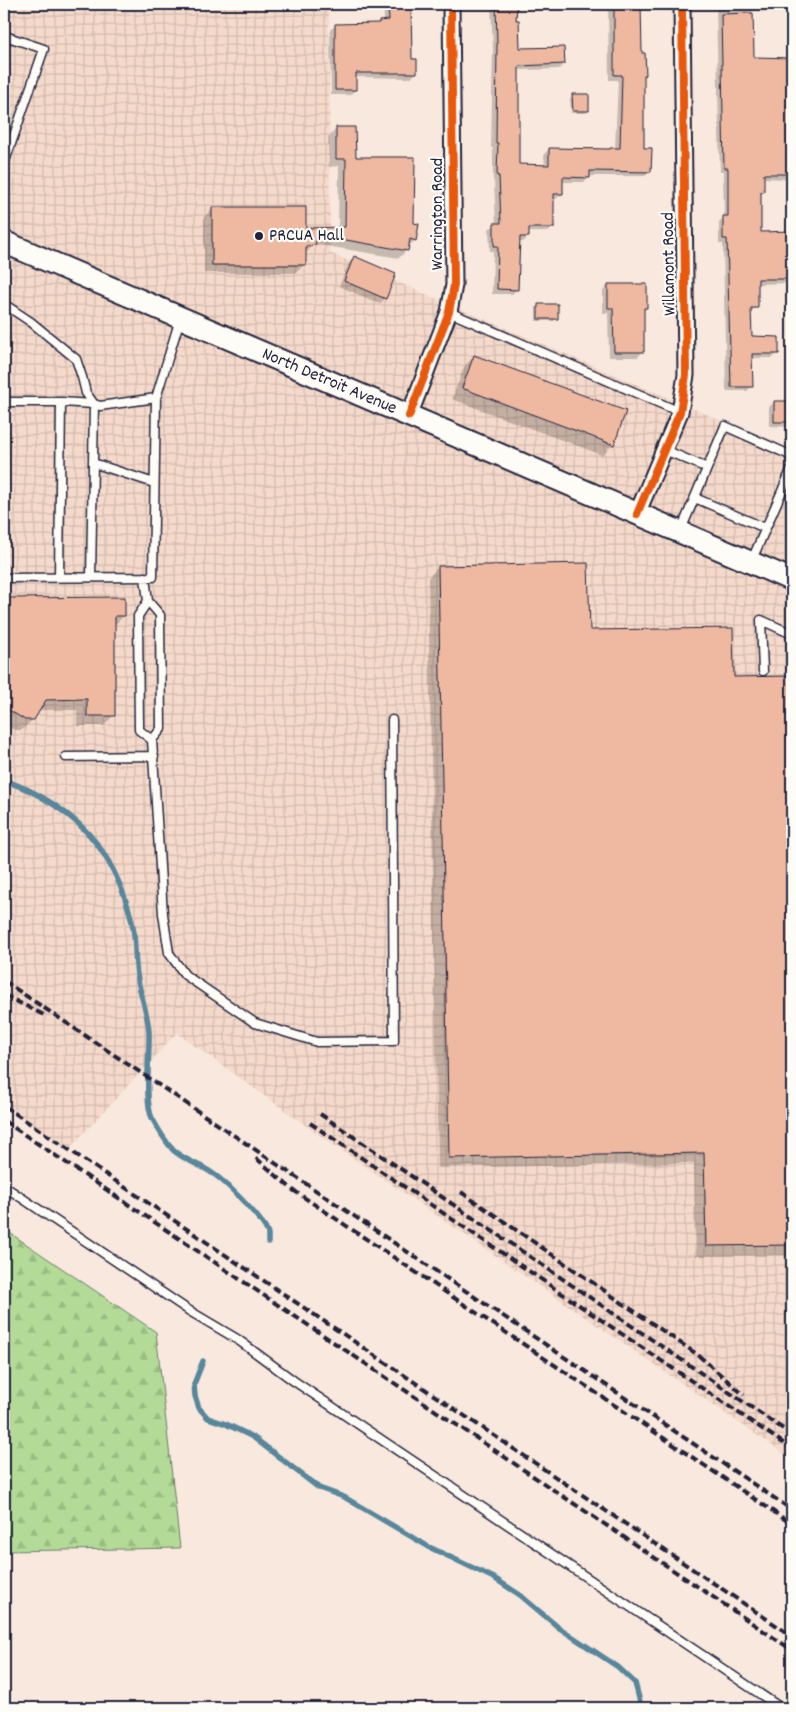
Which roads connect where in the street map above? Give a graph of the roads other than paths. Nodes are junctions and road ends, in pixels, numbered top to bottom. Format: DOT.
graph roads {
  1 [pos="451,4"];
  2 [pos="682,4"];
  3 [pos="4,45"];
  4 [pos="4,164"];
  5 [pos="4,242"];
  6 [pos="4,304"];
  7 [pos="449,312"];
  8 [pos="180,318"];
  9 [pos="156,398"];
  10 [pos="4,402"];
  11 [pos="62,402"];
  12 [pos="94,404"];
  13 [pos="680,412"];
  14 [pos="409,416"];
  15 [pos="665,450"];
  16 [pos="792,456"];
  17 [pos="93,463"];
  18 [pos="707,468"];
  19 [pos="792,468"];
  20 [pos="154,483"];
  21 [pos="695,498"];
  22 [pos="637,514"];
  23 [pos="765,528"];
  24 [pos="680,533"];
  25 [pos="751,563"];
  26 [pos="59,577"];
  27 [pos="91,577"];
  28 [pos="145,577"];
  29 [pos="4,578"];
  30 [pos="792,580"];
  31 [pos="148,601"];
  32 [pos="792,634"];
  33 [pos="763,671"];
  34 [pos="392,720"];
  35 [pos="152,740"];
  36 [pos="66,756"];
  37 [pos="154,756"];
  38 [pos="4,1186"];
  39 [pos="781,1708"];
  1 -- 7 [label="street, Warrington Road"];
  2 -- 13 [label="street, Willamont Road"];
  3 -- 4 [label="lane"];
  5 -- 8 [label="main road, North Detroit Avenue"];
  6 -- 12 [label="lane"];
  7 -- 13 [label="lane"];
  7 -- 14 [label="street, Warrington Road"];
  8 -- 9 [label="lane"];
  8 -- 14 [label="main road, North Detroit Avenue"];
  9 -- 12 [label="lane"];
  9 -- 20 [label="lane"];
  10 -- 11 [label="lane"];
  11 -- 12 [label="lane"];
  11 -- 26 [label="lane"];
  12 -- 17 [label="lane"];
  13 -- 15 [label="street, Willamont Road"];
  14 -- 22 [label="main road, North Detroit Avenue"];
  15 -- 18 [label="lane"];
  15 -- 22 [label="street, Willamont Road"];
  16 -- 18 [label="lane"];
  17 -- 20 [label="lane"];
  17 -- 27 [label="lane"];
  18 -- 21 [label="lane"];
  19 -- 23 [label="lane"];
  20 -- 28 [label="lane"];
  21 -- 23 [label="lane"];
  21 -- 24 [label="lane"];
  22 -- 24 [label="main road, North Detroit Avenue"];
  23 -- 25 [label="lane"];
  24 -- 25 [label="main road, North Detroit Avenue"];
  25 -- 30 [label="main road, North Detroit Avenue"];
  26 -- 27 [label="lane"];
  26 -- 29 [label="lane"];
  27 -- 28 [label="lane"];
  28 -- 31 [label="lane"];
  31 -- 35 [label="lane"];
  31 -- 35 [label="lane"];
  32 -- 33 [label="lane"];
  34 -- 37 [label="lane"];
  35 -- 37 [label="lane"];
  36 -- 37 [label="lane"];
  38 -- 39 [label="lane"];
}
